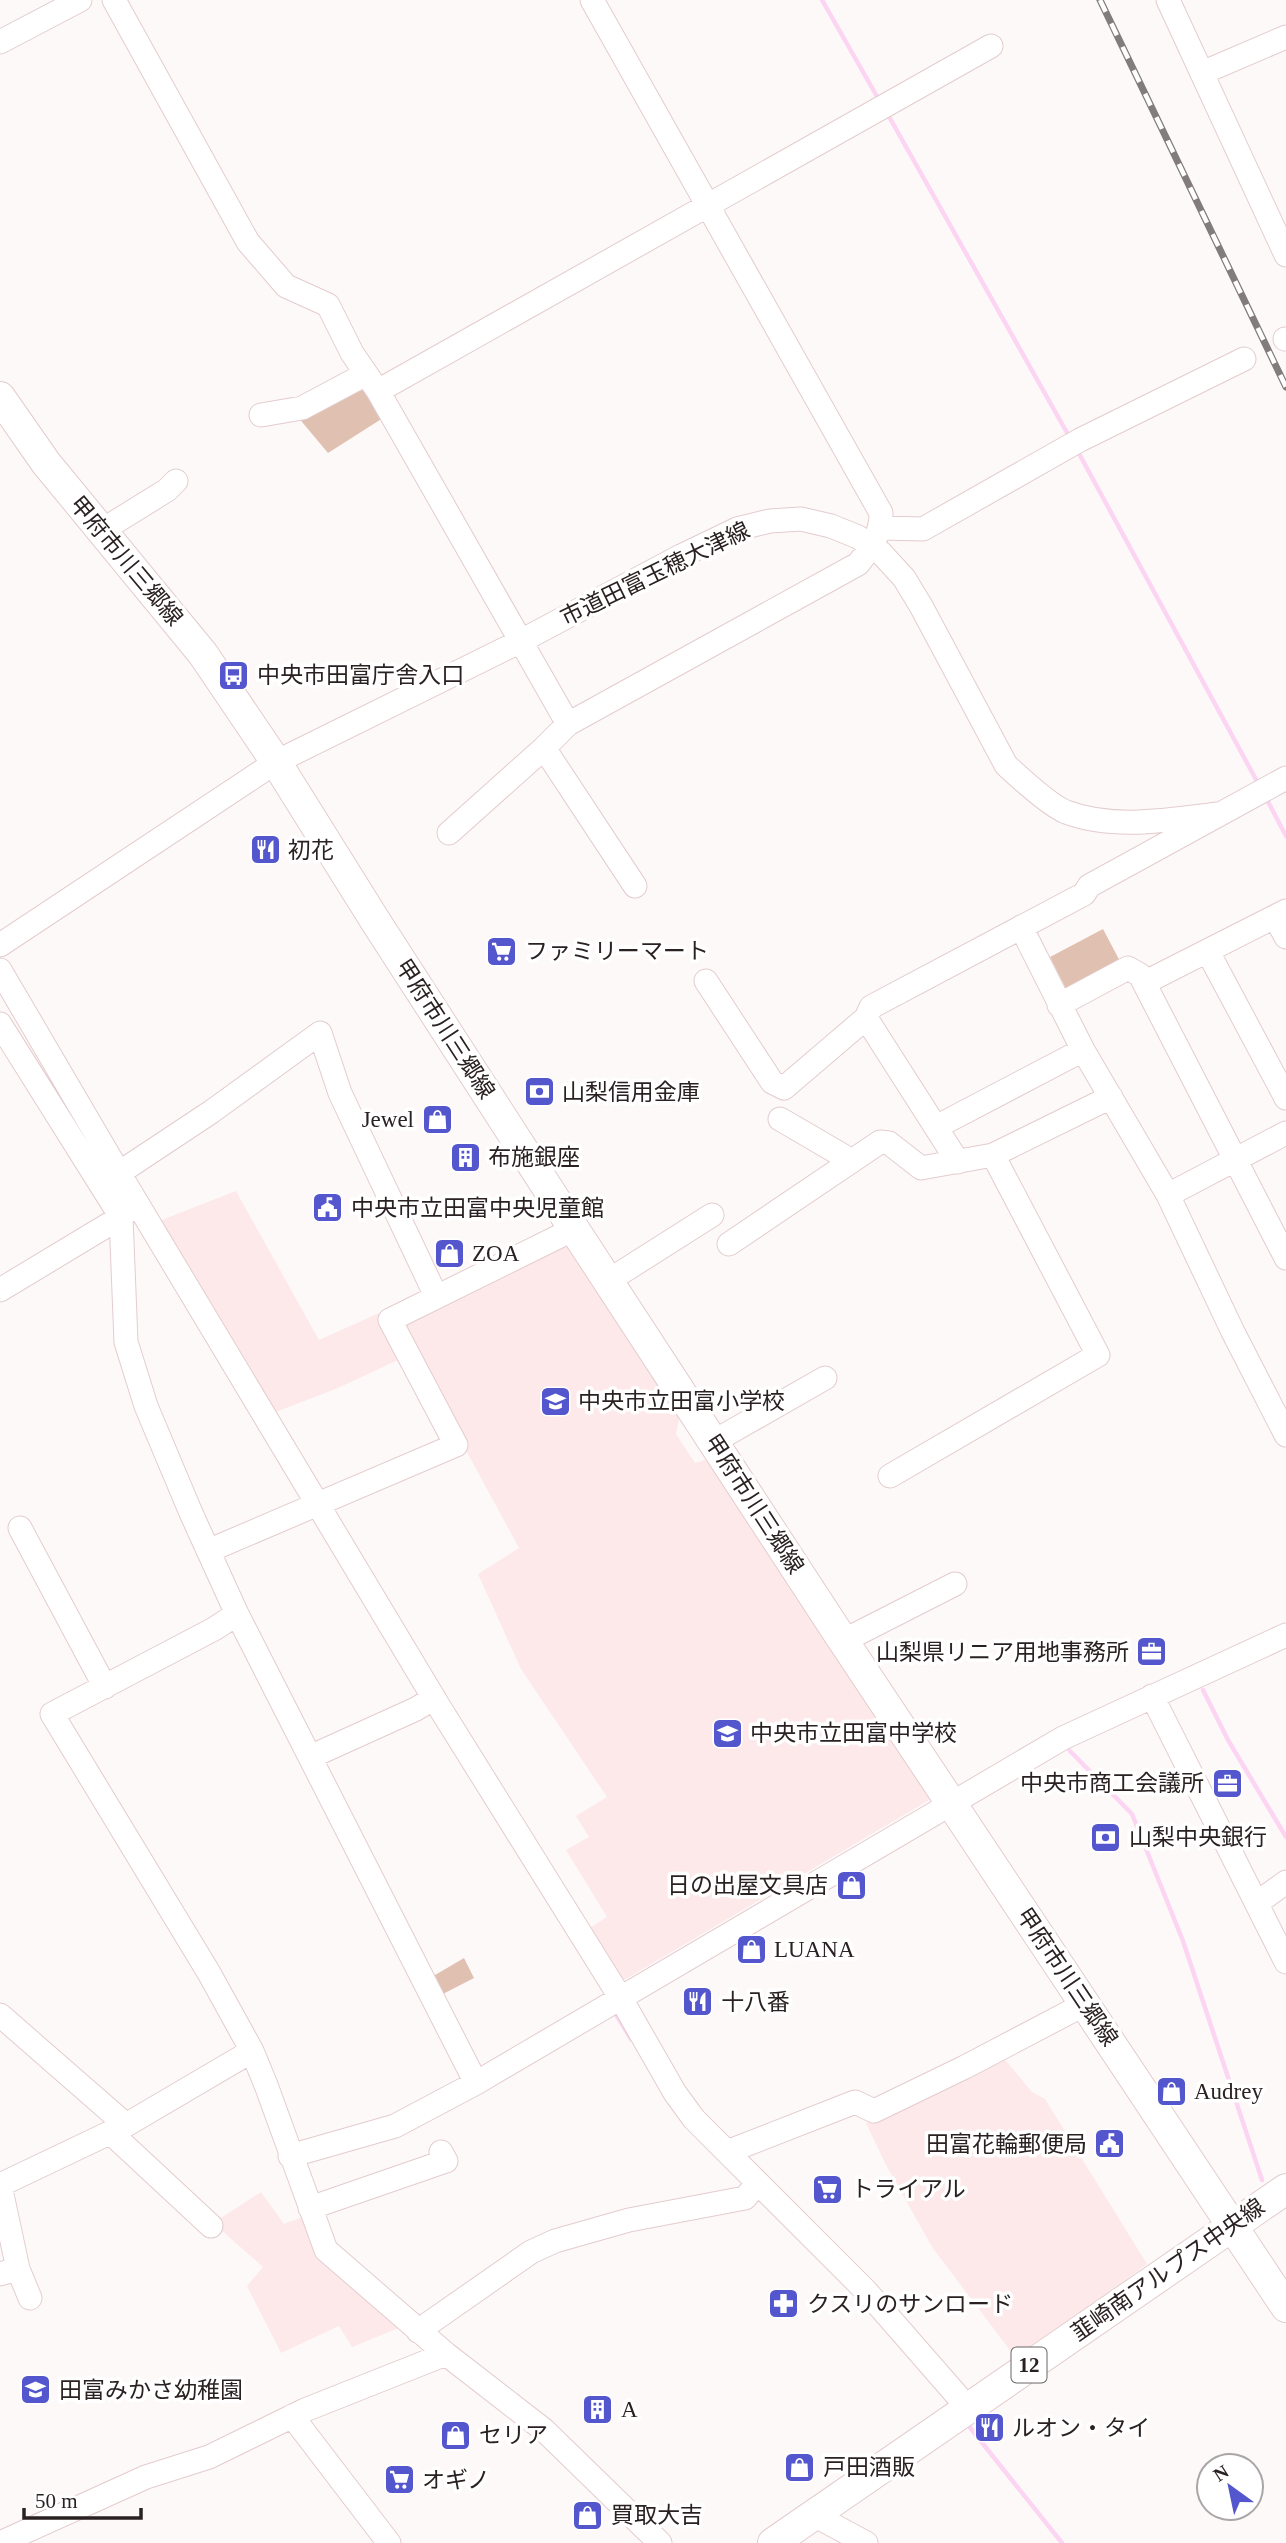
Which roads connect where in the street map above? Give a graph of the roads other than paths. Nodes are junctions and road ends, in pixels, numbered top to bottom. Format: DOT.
graph roads {
  1 [pos="80,0"];
  2 [pos="114,0"];
  3 [pos="592,0"];
  4 [pos="1168,0"];
  5 [pos="1286,37"];
  6 [pos="0,42"];
  7 [pos="991,46"];
  8 [pos="1202,73"];
  9 [pos="709,205"];
  10 [pos="1286,255"];
  11 [pos="1244,359"];
  12 [pos="372,382"];
  13 [pos="0,397"];
  14 [pos="261,415"];
  15 [pos="176,481"];
  16 [pos="102,531"];
  17 [pos="876,537"];
  18 [pos="521,641"];
  19 [pos="568,724"];
  20 [pos="544,748"];
  21 [pos="276,762"];
  22 [pos="1268,786"];
  23 [pos="1218,814"];
  24 [pos="449,833"];
  25 [pos="635,886"];
  26 [pos="1282,922"];
  27 [pos="1021,927"];
  28 [pos="0,945"];
  29 [pos="1208,952"];
  30 [pos="0,970"];
  31 [pos="706,981"];
  32 [pos="1144,983"];
  33 [pos="1059,1004"];
  34 [pos="866,1018"];
  35 [pos="0,1024"];
  36 [pos="1083,1050"];
  37 [pos="1111,1097"];
  38 [pos="1286,1098"];
  39 [pos="780,1119"];
  40 [pos="936,1127"];
  41 [pos="1286,1133"];
  42 [pos="993,1155"];
  43 [pos="852,1161"];
  44 [pos="958,1161"];
  45 [pos="1234,1161"];
  46 [pos="119,1173"];
  47 [pos="1168,1195"];
  48 [pos="130,1209"];
  49 [pos="712,1215"];
  50 [pos="574,1229"];
  51 [pos="729,1244"];
  52 [pos="1286,1258"];
  53 [pos="608,1281"];
  54 [pos="0,1290"];
  55 [pos="436,1296"];
  56 [pos="825,1378"];
  57 [pos="1286,1435"];
  58 [pos="713,1441"];
  59 [pos="890,1476"];
  60 [pos="312,1507"];
  61 [pos="20,1528"];
  62 [pos="208,1551"];
  63 [pos="955,1584"];
  64 [pos="237,1614"];
  65 [pos="1286,1635"];
  66 [pos="843,1641"];
  67 [pos="105,1687"];
  68 [pos="1152,1696"];
  69 [pos="429,1700"];
  70 [pos="310,1757"];
  71 [pos="951,1803"];
  72 [pos="1286,1882"];
  73 [pos="1257,1903"];
  74 [pos="1286,1962"];
  75 [pos="612,2001"];
  76 [pos="1085,2004"];
  77 [pos="0,2015"];
  78 [pos="252,2051"];
  79 [pos="476,2083"];
  80 [pos="118,2129"];
  81 [pos="441,2152"];
  82 [pos="727,2152"];
  83 [pos="290,2156"];
  84 [pos="0,2185"];
  85 [pos="754,2188"];
  86 [pos="1286,2189"];
  87 [pos="310,2208"];
  88 [pos="1232,2225"];
  89 [pos="211,2226"];
  90 [pos="9,2271"];
  91 [pos="30,2298"];
  92 [pos="1286,2307"];
  93 [pos="418,2331"];
  94 [pos="446,2354"];
  95 [pos="968,2408"];
  96 [pos="292,2416"];
  97 [pos="814,2515"];
  98 [pos="0,2543"];
  99 [pos="389,2543"];
  100 [pos="660,2543"];
  101 [pos="773,2543"];
  102 [pos="866,2543"];
  1 -- 6 [label="street"];
  2 -- 12 [label="street"];
  3 -- 9 [label="street"];
  4 -- 8 [label="street"];
  5 -- 8 [label="street"];
  7 -- 9 [label="street"];
  8 -- 10 [label="street"];
  9 -- 12 [label="street"];
  9 -- 17 [label="street"];
  11 -- 17 [label="street"];
  12 -- 14 [label="street"];
  12 -- 18 [label="street"];
  13 -- 16 [label="main road, 甲府市川三郷線"];
  15 -- 16 [label="street"];
  16 -- 21 [label="main road, 甲府市川三郷線"];
  17 -- 18 [label="street, 市道田富玉穂大津線"];
  17 -- 19 [label="street"];
  17 -- 23 [label="street, 市道田富玉穂大津線"];
  18 -- 19 [label="street"];
  18 -- 21 [label="street, 市道田富玉穂大津線"];
  19 -- 20 [label="street"];
  20 -- 24 [label="street"];
  20 -- 25 [label="street"];
  21 -- 28 [label="street, 市道田富玉穂大津線"];
  21 -- 50 [label="main road, 甲府市川三郷線"];
  22 -- 23 [label="street, 市道田富玉穂大津線"];
  23 -- 27 [label="street"];
  26 -- 29 [label="street"];
  27 -- 33 [label="street"];
  27 -- 34 [label="street"];
  29 -- 32 [label="street"];
  29 -- 38 [label="street"];
  30 -- 46 [label="street"];
  31 -- 34 [label="street"];
  32 -- 33 [label="street"];
  32 -- 45 [label="street"];
  33 -- 36 [label="street"];
  34 -- 40 [label="street"];
  35 -- 48 [label="street"];
  36 -- 37 [label="street"];
  36 -- 40 [label="street"];
  37 -- 42 [label="street"];
  37 -- 47 [label="street"];
  39 -- 43 [label="street"];
  40 -- 44 [label="street"];
  41 -- 45 [label="street"];
  42 -- 44 [label="street"];
  42 -- 59 [label="street"];
  43 -- 44 [label="street"];
  43 -- 51 [label="street"];
  45 -- 47 [label="street"];
  45 -- 52 [label="street"];
  46 -- 48 [label="street"];
  46 -- 55 [label="street"];
  47 -- 57 [label="street"];
  48 -- 54 [label="street"];
  48 -- 60 [label="street"];
  48 -- 62 [label="street"];
  49 -- 53 [label="street"];
  50 -- 53 [label="main road, 甲府市川三郷線"];
  50 -- 55 [label="street"];
  53 -- 58 [label="main road, 甲府市川三郷線"];
  55 -- 60 [label="street"];
  56 -- 58 [label="street"];
  58 -- 66 [label="main road, 甲府市川三郷線"];
  60 -- 62 [label="street"];
  60 -- 69 [label="street"];
  61 -- 67 [label="street"];
  62 -- 64 [label="street"];
  63 -- 66 [label="street"];
  64 -- 67 [label="street"];
  64 -- 70 [label="street"];
  65 -- 68 [label="street"];
  66 -- 71 [label="main road, 甲府市川三郷線"];
  67 -- 78 [label="street"];
  68 -- 71 [label="street"];
  68 -- 73 [label="street"];
  69 -- 70 [label="street"];
  69 -- 75 [label="street"];
  70 -- 79 [label="street"];
  71 -- 75 [label="street"];
  71 -- 76 [label="main road, 甲府市川三郷線"];
  72 -- 73 [label="street"];
  73 -- 74 [label="street"];
  75 -- 79 [label="street"];
  75 -- 82 [label="street"];
  76 -- 82 [label="street"];
  76 -- 88 [label="main road, 甲府市川三郷線"];
  77 -- 80 [label="street"];
  78 -- 80 [label="street"];
  78 -- 83 [label="street"];
  79 -- 83 [label="street"];
  80 -- 84 [label="street"];
  80 -- 89 [label="street"];
  81 -- 87 [label="street"];
  82 -- 85 [label="street"];
  83 -- 87 [label="street"];
  84 -- 90 [label="street"];
  85 -- 93 [label="street"];
  85 -- 95 [label="street"];
  86 -- 88 [label="main road, 韮崎南アルプス中央線 / 12"];
  87 -- 93 [label="street"];
  88 -- 92 [label="main road, 甲府市川三郷線"];
  88 -- 95 [label="main road, 韮崎南アルプス中央線 / 12"];
  90 -- 91 [label="street"];
  93 -- 94 [label="street"];
  94 -- 96 [label="street"];
  94 -- 100 [label="street"];
  95 -- 97 [label="main road, 韮崎南アルプス中央線 / 12"];
  96 -- 98 [label="street"];
  96 -- 99 [label="street"];
  97 -- 101 [label="main road, 韮崎南アルプス中央線 / 12"];
  97 -- 102 [label="street"];
}
